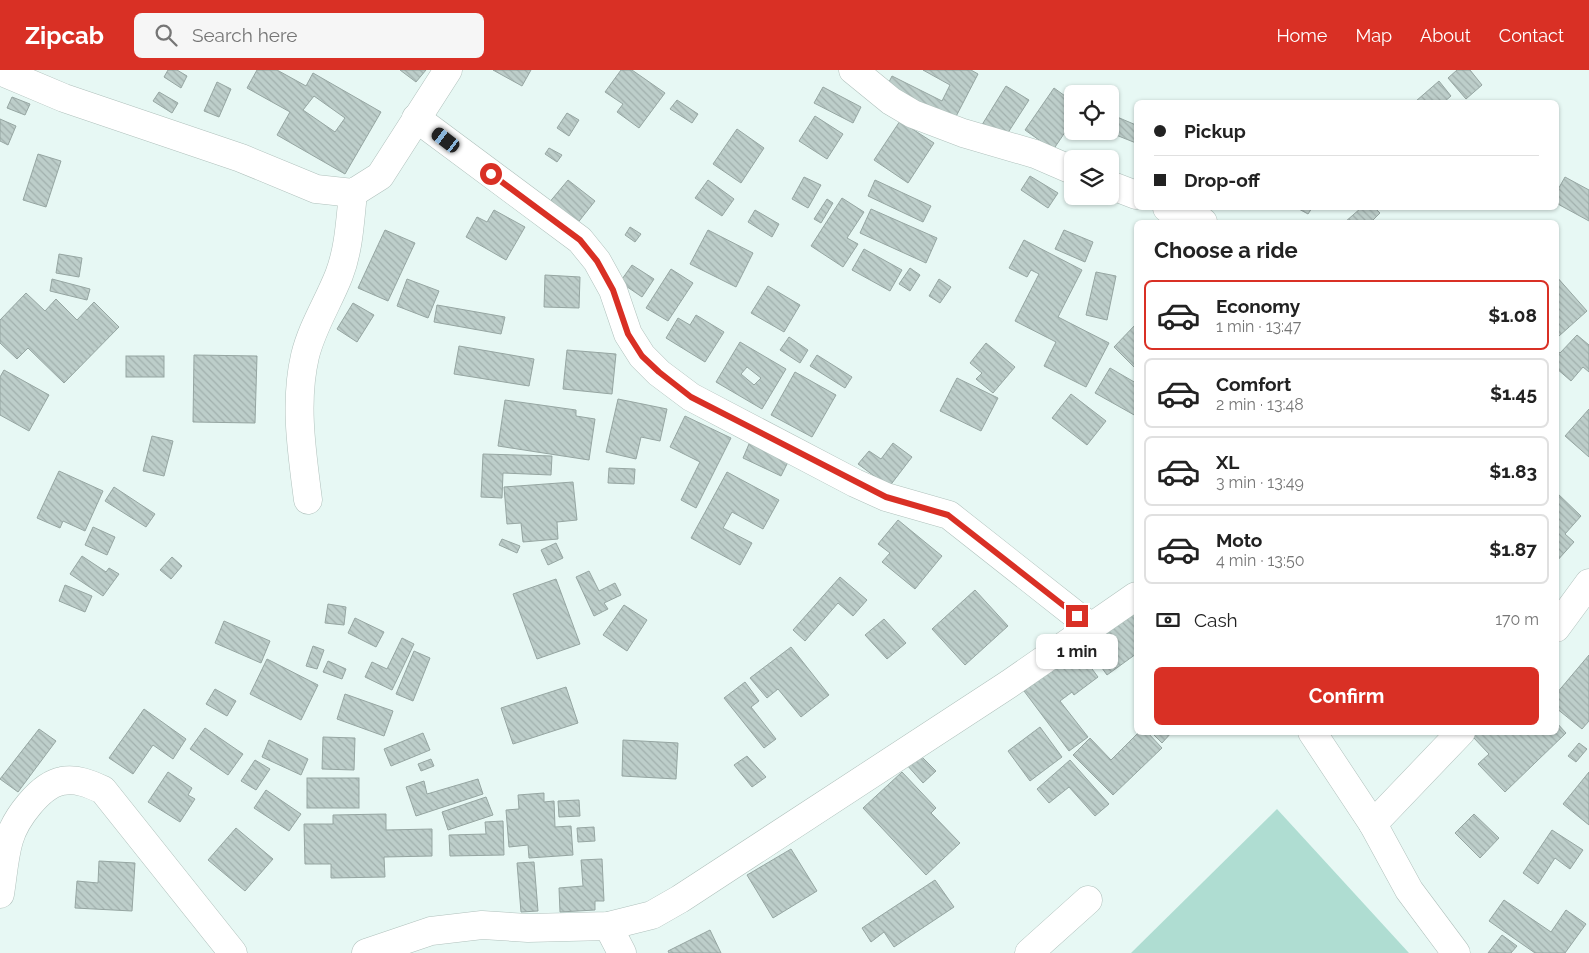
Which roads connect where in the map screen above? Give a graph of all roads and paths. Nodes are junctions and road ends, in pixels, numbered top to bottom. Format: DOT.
graph roads {
  1 [pos="448,70"];
  2 [pos="853,70"];
  3 [pos="0,71"];
  4 [pos="416,118"];
  5 [pos="1064,167"];
  6 [pos="1119,188"];
  7 [pos="353,193"];
  8 [pos="1134,194"];
  9 [pos="1172,210"];
  10 [pos="1198,220"];
  11 [pos="308,500"];
  12 [pos="1589,583"];
  13 [pos="1134,597"];
  14 [pos="1559,624"];
  15 [pos="1091,627"];
  16 [pos="1314,735"];
  17 [pos="1458,735"];
  18 [pos="1373,824"];
  19 [pos="0,894"];
  20 [pos="1088,900"];
  21 [pos="608,926"];
  22 [pos="233,953"];
  23 [pos="366,953"];
  24 [pos="622,953"];
  25 [pos="1029,953"];
  26 [pos="1456,953"];
  1 -- 4 [label="street"];
  2 -- 5 [label="street"];
  3 -- 7 [label="street"];
  4 -- 7 [label="street"];
  4 -- 15 [label="street"];
  6 -- 8 [label="street"];
  7 -- 11 [label="street"];
  9 -- 10 [label="street"];
  12 -- 14 [label="street"];
  13 -- 15 [label="street"];
  15 -- 21 [label="street"];
  16 -- 18 [label="street"];
  17 -- 18 [label="street"];
  18 -- 26 [label="street"];
  19 -- 22 [label="street"];
  20 -- 25 [label="street"];
  21 -- 23 [label="street"];
  21 -- 24 [label="street"];
}
